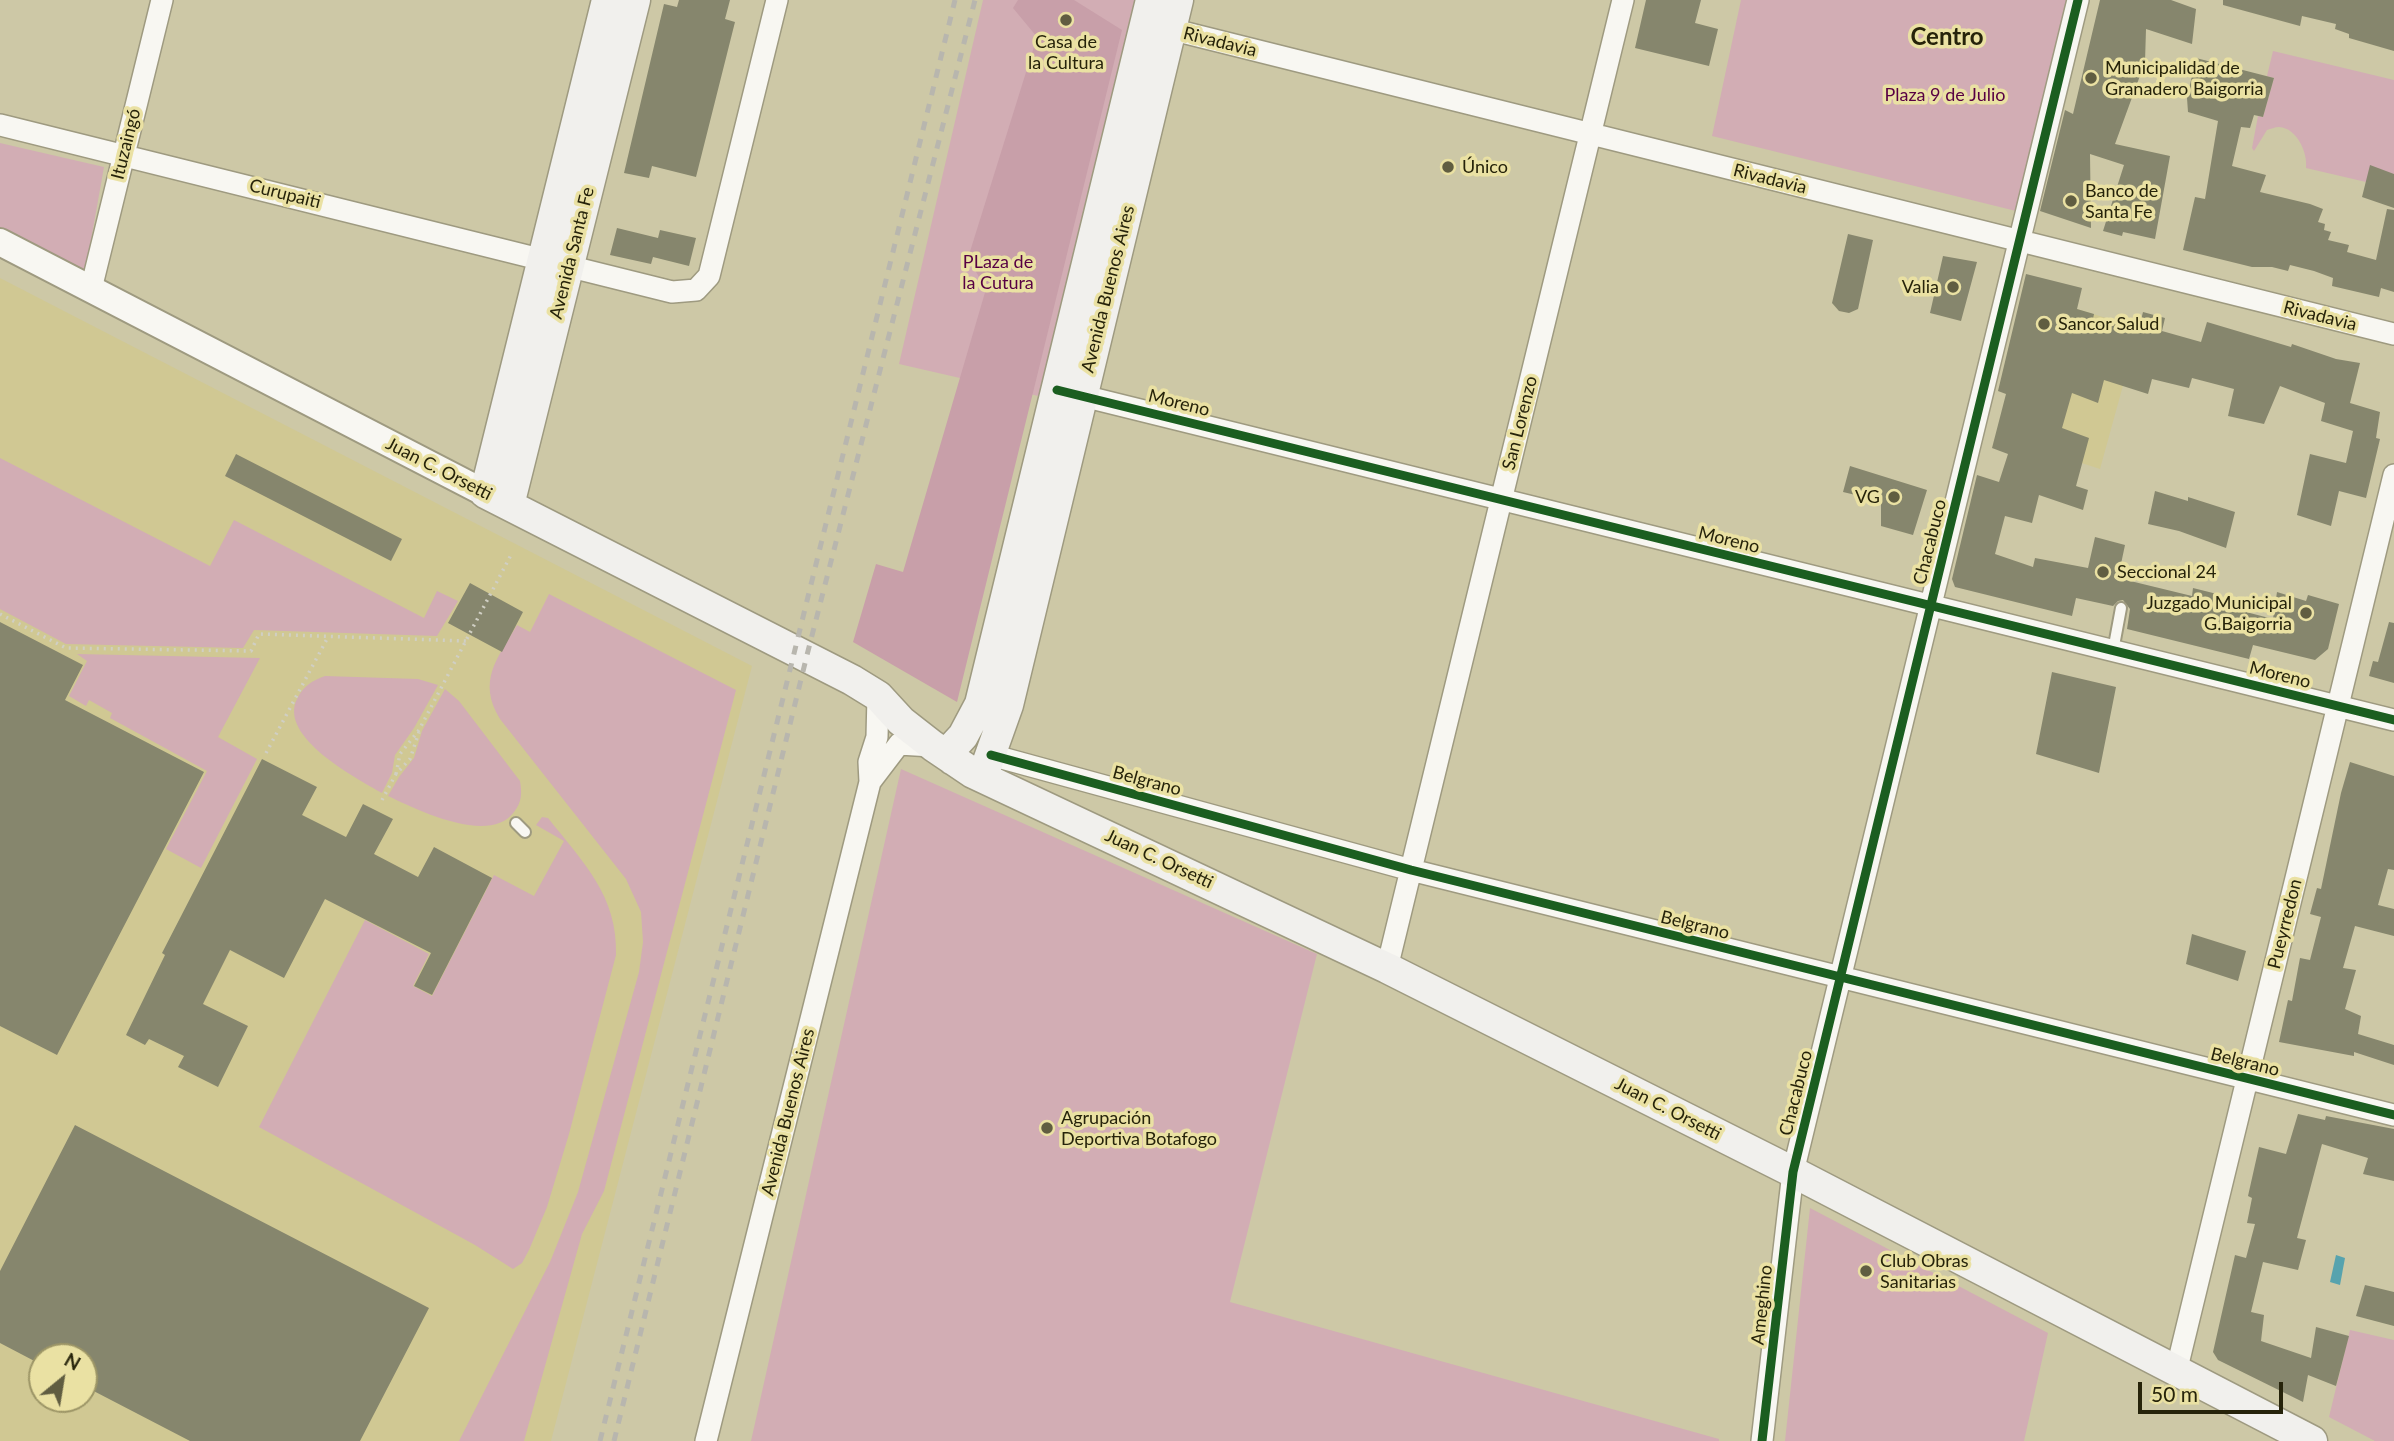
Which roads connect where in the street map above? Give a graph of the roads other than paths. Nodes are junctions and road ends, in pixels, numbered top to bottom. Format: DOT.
graph roads {
  1 [pos="162,0"];
  2 [pos="607,0"];
  3 [pos="635,0"];
  4 [pos="777,0"];
  5 [pos="1178,0"];
  6 [pos="1623,0"];
  7 [pos="2078,0"];
  8 [pos="1156,18"];
  9 [pos="0,125"];
  10 [pos="1590,134"];
  11 [pos="123,154"];
  12 [pos="2019,241"];
  13 [pos="0,242"];
  14 [pos="556,262"];
  15 [pos="91,289"];
  16 [pos="2394,334"];
  17 [pos="1069,393"];
  18 [pos="2394,475"];
  19 [pos="497,499"];
  20 [pos="1501,500"];
  21 [pos="1931,606"];
  22 [pos="2122,608"];
  23 [pos="2113,651"];
  24 [pos="878,696"];
  25 [pos="2338,706"];
  26 [pos="2394,720"];
  27 [pos="963,754"];
  28 [pos="870,782"];
  29 [pos="516,823"];
  30 [pos="525,832"];
  31 [pos="1411,870"];
  32 [pos="1387,968"];
  33 [pos="1840,977"];
  34 [pos="2247,1078"];
  35 [pos="2394,1115"];
  36 [pos="1793,1172"];
  37 [pos="2176,1372"];
  38 [pos="706,1441"];
  39 [pos="1762,1441"];
  40 [pos="2312,1441"];
  1 -- 11 [label="street, Ituzaingó"];
  2 -- 14 [label="main road, Avenida Santa Fe"];
  3 -- 14 [label="main road, Avenida Santa Fe"];
  4 -- 14 [label="street, Curupaiti"];
  5 -- 8 [label="main road, Avenida Buenos Aires"];
  6 -- 10 [label="street, San Lorenzo"];
  7 -- 12 [label="street, Chacabuco"];
  8 -- 10 [label="street, Rivadavia"];
  8 -- 17 [label="main road, Avenida Buenos Aires"];
  9 -- 11 [label="street, Curupaiti"];
  10 -- 12 [label="street, Rivadavia"];
  10 -- 20 [label="street, San Lorenzo"];
  11 -- 14 [label="street, Curupaiti"];
  11 -- 15 [label="street, Ituzaingó"];
  12 -- 16 [label="street, Rivadavia"];
  12 -- 21 [label="street, Chacabuco"];
  13 -- 15 [label="street, Juan C. Orsetti"];
  14 -- 19 [label="main road, Avenida Santa Fe"];
  15 -- 19 [label="street, Juan C. Orsetti"];
  17 -- 20 [label="street, Moreno"];
  17 -- 27 [label="main road, Avenida Buenos Aires"];
  18 -- 25 [label="street, Pueyrredon"];
  19 -- 24 [label="main road, Juan C. Orsetti"];
  20 -- 21 [label="street, Moreno"];
  20 -- 31 [label="street, San Lorenzo"];
  21 -- 23 [label="street, Moreno"];
  21 -- 33 [label="street, Chacabuco"];
  22 -- 23 [label="lane"];
  23 -- 25 [label="street, Moreno"];
  24 -- 27 [label="main road, Juan C. Orsetti"];
  24 -- 28 [label="street, Avenida Buenos Aires"];
  25 -- 26 [label="street, Moreno"];
  25 -- 34 [label="street, Pueyrredon"];
  27 -- 28 [label="street, Avenida Buenos Aires"];
  27 -- 31 [label="street, Belgrano"];
  27 -- 32 [label="main road, Juan C. Orsetti"];
  28 -- 38 [label="street, Avenida Buenos Aires"];
  29 -- 30 [label="lane"];
  31 -- 32 [label="street, San Lorenzo"];
  31 -- 33 [label="street, Belgrano"];
  32 -- 36 [label="main road, Juan C. Orsetti"];
  33 -- 34 [label="street, Belgrano"];
  33 -- 36 [label="street, Chacabuco"];
  34 -- 35 [label="street, Belgrano"];
  34 -- 37 [label="street, Pueyrredon"];
  36 -- 37 [label="main road, Juan C. Orsetti"];
  36 -- 39 [label="street, Ameghino"];
  37 -- 40 [label="main road, Juan C. Orsetti"];
}
